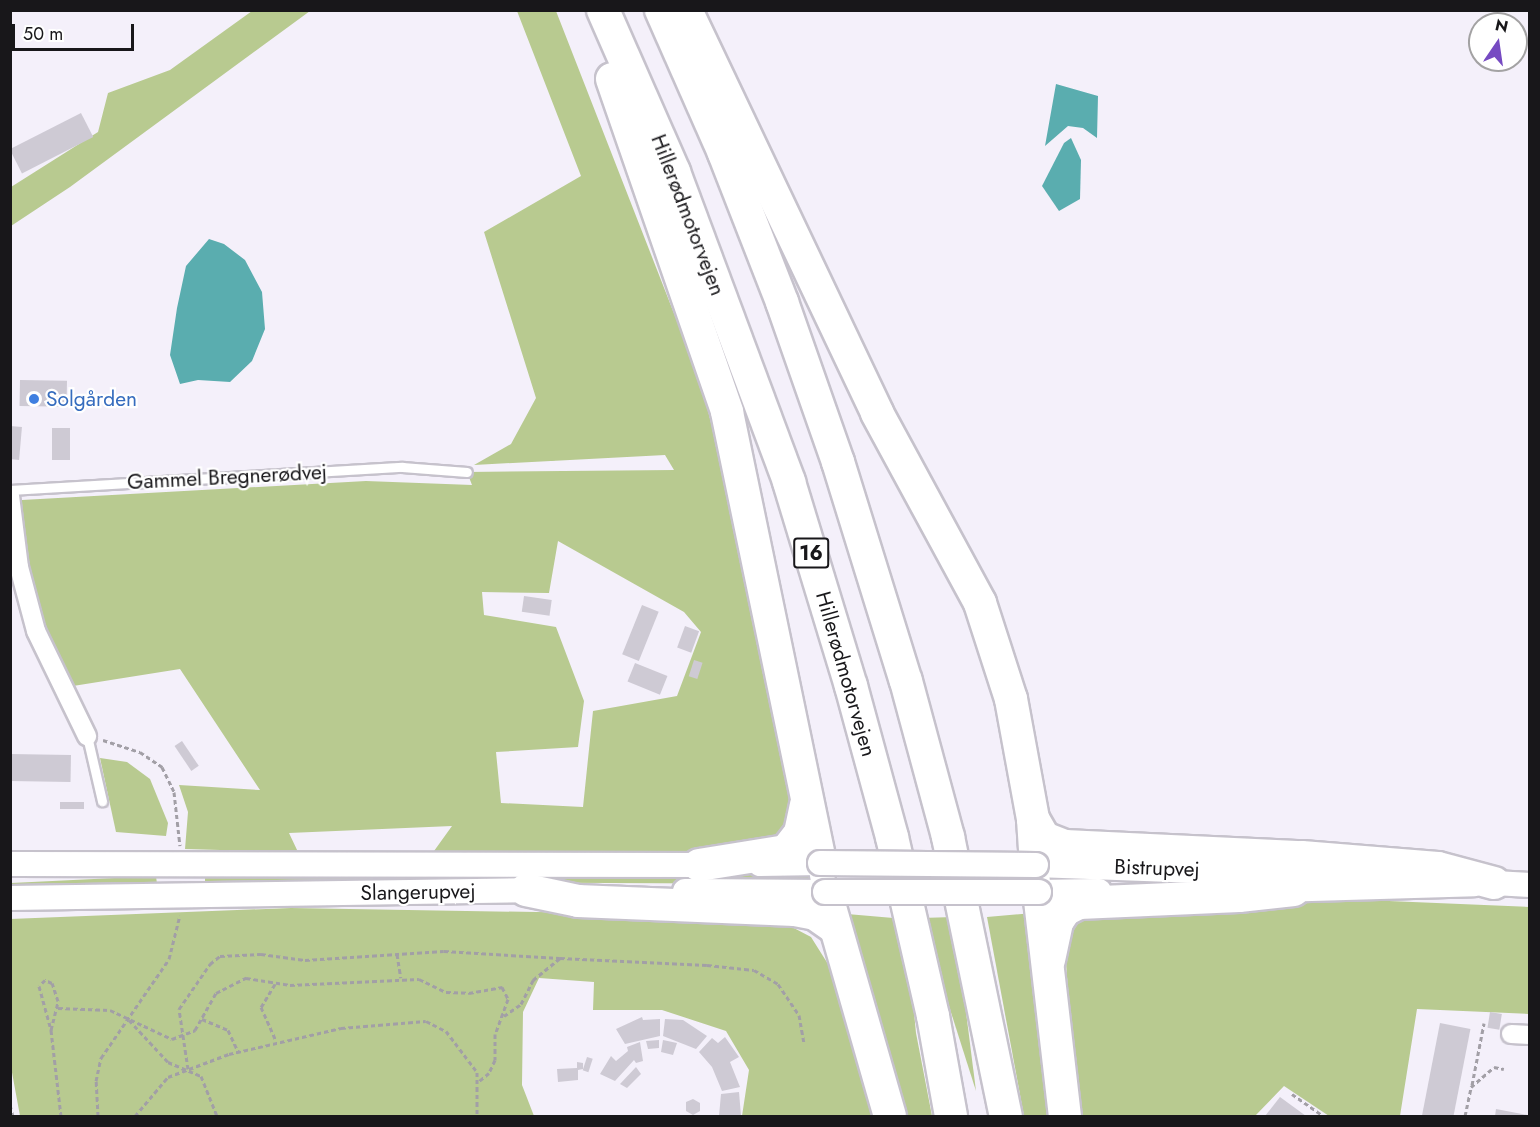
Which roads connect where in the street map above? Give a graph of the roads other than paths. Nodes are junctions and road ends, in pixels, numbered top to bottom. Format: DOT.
graph roads {
  1 [pos="586,10"];
  2 [pos="603,10"];
  3 [pos="661,10"];
  4 [pos="686,10"];
  5 [pos="467,472"];
  6 [pos="10,490"];
  7 [pos="10,496"];
  8 [pos="87,736"];
  9 [pos="102,801"];
  10 [pos="807,801"];
  11 [pos="1033,819"];
  12 [pos="10,864"];
  13 [pos="699,865"];
  14 [pos="129,866"];
  15 [pos="10,878"];
  16 [pos="823,878"];
  17 [pos="1037,878"];
  18 [pos="1494,883"];
  19 [pos="1530,885"];
  20 [pos="526,890"];
  21 [pos="1294,890"];
  22 [pos="10,898"];
  23 [pos="835,928"];
  24 [pos="1049,960"];
  25 [pos="890,1116"];
  26 [pos="951,1116"];
  27 [pos="1006,1116"];
  28 [pos="1065,1116"];
  1 -- 10 [label="highway"];
  2 -- 26 [label="highway, Hillerødmotorvejen / 16"];
  3 -- 27 [label="highway, 16"];
  4 -- 11 [label="highway"];
  5 -- 6 [label="lane, Gammel Bregnerødvej"];
  7 -- 8 [label="street"];
  8 -- 9 [label="lane"];
  10 -- 13 [label="highway"];
  10 -- 16 [label="highway"];
  11 -- 17 [label="highway"];
  11 -- 18 [label="highway"];
  12 -- 14 [label="main road, Slangerupvej"];
  13 -- 14 [label="main road, Slangerupvej"];
  13 -- 16 [label="main road, Slangerupvej"];
  14 -- 15 [label="main road"];
  16 -- 17 [label="main road, Bistrupvej, bridge"];
  16 -- 20 [label="main road, Slangerupvej"];
  16 -- 23 [label="highway"];
  17 -- 18 [label="main road, Bistrupvej"];
  17 -- 21 [label="main road, Bistrupvej"];
  17 -- 24 [label="highway"];
  18 -- 19 [label="main road, Bistrupvej"];
  18 -- 21 [label="main road, Bistrupvej"];
  20 -- 22 [label="main road, Slangerupvej"];
  20 -- 23 [label="highway"];
  21 -- 24 [label="highway"];
  23 -- 25 [label="highway"];
  24 -- 28 [label="highway"];
}
